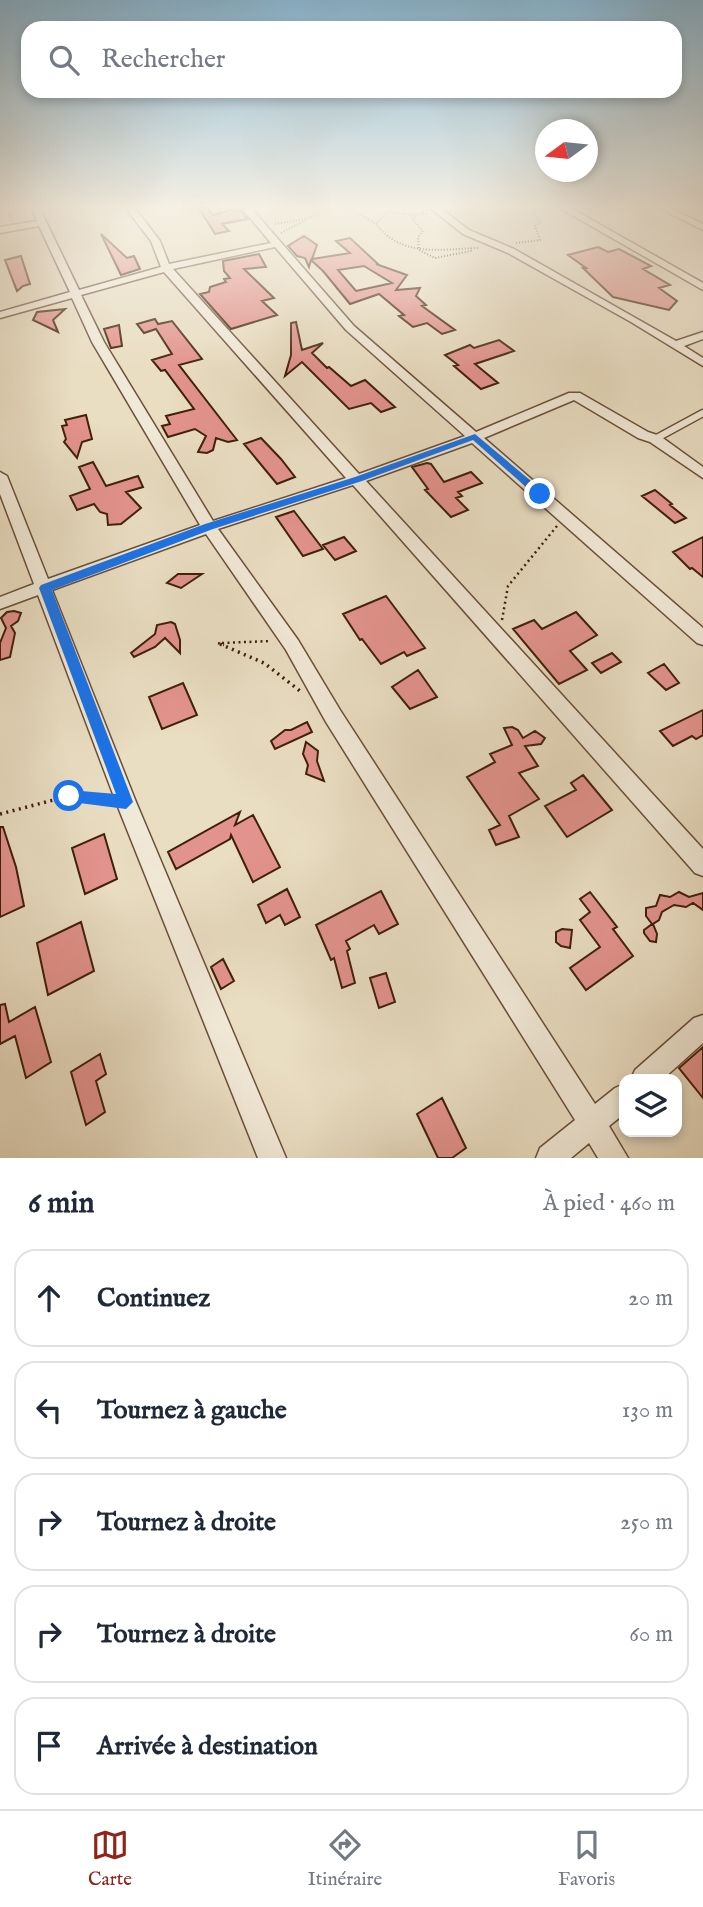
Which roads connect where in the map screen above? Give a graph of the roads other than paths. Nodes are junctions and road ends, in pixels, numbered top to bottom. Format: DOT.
graph roads {
  1 [pos="59,261"];
  2 [pos="163,261"];
  3 [pos="188,261"];
  4 [pos="291,261"];
  5 [pos="529,261"];
  6 [pos="657,261"];
  7 [pos="166,268"];
  8 [pos="703,287"];
  9 [pos="75,295"];
  10 [pos="0,314"];
  11 [pos="703,335"];
  12 [pos="677,345"];
  13 [pos="703,363"];
  14 [pos="703,413"];
  15 [pos="475,437"];
  16 [pos="655,439"];
  17 [pos="703,474"];
  18 [pos="0,476"];
  19 [pos="358,479"];
  20 [pos="209,527"];
  21 [pos="45,588"];
  22 [pos="0,603"];
  23 [pos="703,638"];
  24 [pos="703,865"];
  25 [pos="703,1027"];
  26 [pos="650,1074"];
  27 [pos="619,1101"];
  28 [pos="592,1125"];
  29 [pos="272,1158"];
  30 [pos="550,1158"];
  31 [pos="614,1158"];
  1 -- 9 [label="street"];
  2 -- 7 [label="street"];
  3 -- 7 [label="street"];
  4 -- 15 [label="street"];
  5 -- 12 [label="street"];
  6 -- 8 [label="street"];
  7 -- 9 [label="street"];
  7 -- 19 [label="street"];
  9 -- 10 [label="street"];
  9 -- 20 [label="street"];
  11 -- 12 [label="street"];
  12 -- 13 [label="street"];
  14 -- 16 [label="lane"];
  15 -- 16 [label="street"];
  15 -- 19 [label="street"];
  15 -- 23 [label="street"];
  16 -- 17 [label="street"];
  18 -- 21 [label="street"];
  19 -- 20 [label="street"];
  19 -- 24 [label="street"];
  20 -- 21 [label="street"];
  20 -- 28 [label="street"];
  21 -- 22 [label="street"];
  21 -- 29 [label="street"];
  25 -- 26 [label="street"];
  27 -- 28 [label="street"];
  28 -- 30 [label="street"];
  28 -- 31 [label="street"];
}
